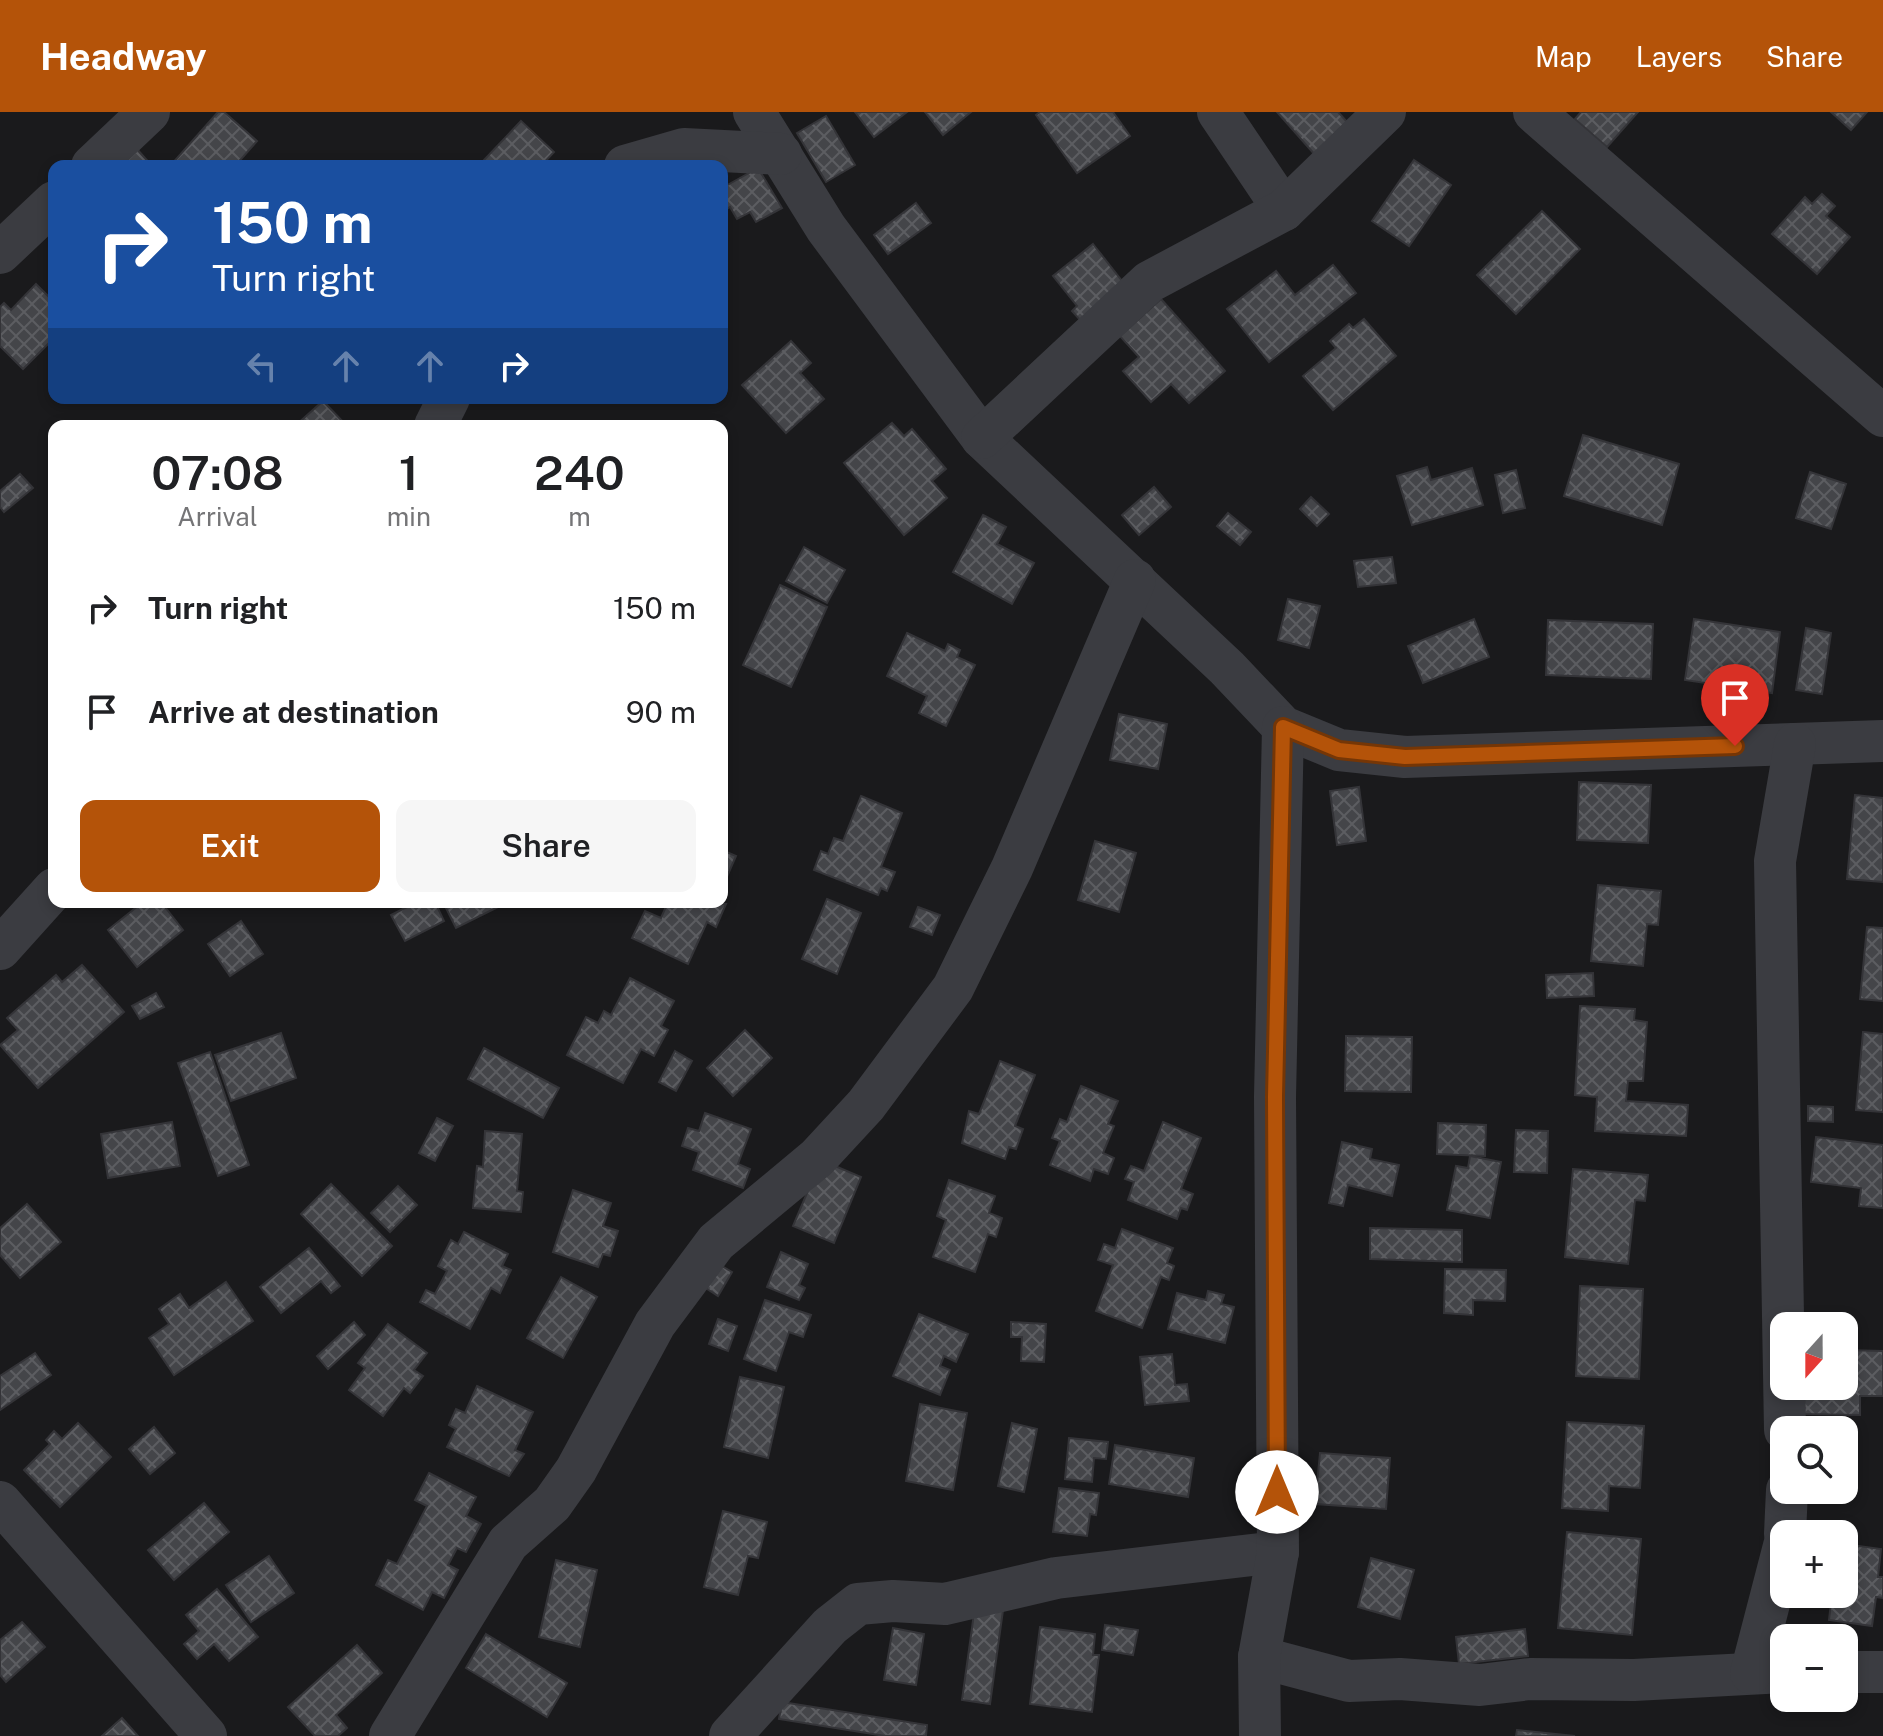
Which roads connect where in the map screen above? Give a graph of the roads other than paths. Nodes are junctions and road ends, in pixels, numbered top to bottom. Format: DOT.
graph roads {
  1 [pos="149,112"];
  2 [pos="754,112"];
  3 [pos="1218,112"];
  4 [pos="1385,112"];
  5 [pos="1534,112"];
  6 [pos="781,154"];
  7 [pos="98,160"];
  8 [pos="646,160"];
  9 [pos="48,208"];
  10 [pos="1284,210"];
  11 [pos="0,253"];
  12 [pos="1883,416"];
  13 [pos="982,438"];
  14 [pos="1135,580"];
  15 [pos="1283,727"];
  16 [pos="1883,741"];
  17 [pos="1795,744"];
  18 [pos="48,896"];
  19 [pos="0,949"];
  20 [pos="1785,1416"];
  21 [pos="0,1502"];
  22 [pos="1278,1552"];
  23 [pos="1776,1608"];
  24 [pos="1259,1657"];
  25 [pos="1767,1672"];
  26 [pos="1858,1672"];
  27 [pos="1883,1672"];
  28 [pos="206,1736"];
  29 [pos="390,1736"];
  30 [pos="730,1736"];
  31 [pos="1260,1736"];
  1 -- 7 [label="street"];
  2 -- 6 [label="street"];
  3 -- 10 [label="street"];
  4 -- 10 [label="street"];
  5 -- 12 [label="street"];
  6 -- 8 [label="street"];
  6 -- 13 [label="street"];
  9 -- 11 [label="street"];
  10 -- 13 [label="street"];
  13 -- 14 [label="street"];
  14 -- 15 [label="street"];
  14 -- 29 [label="street"];
  15 -- 17 [label="street"];
  15 -- 22 [label="street"];
  16 -- 17 [label="street"];
  17 -- 20 [label="street"];
  18 -- 19 [label="street"];
  21 -- 28 [label="street"];
  22 -- 24 [label="street"];
  22 -- 30 [label="street"];
  23 -- 25 [label="street"];
  24 -- 25 [label="street"];
  24 -- 31 [label="street"];
  26 -- 27 [label="street"];
}
